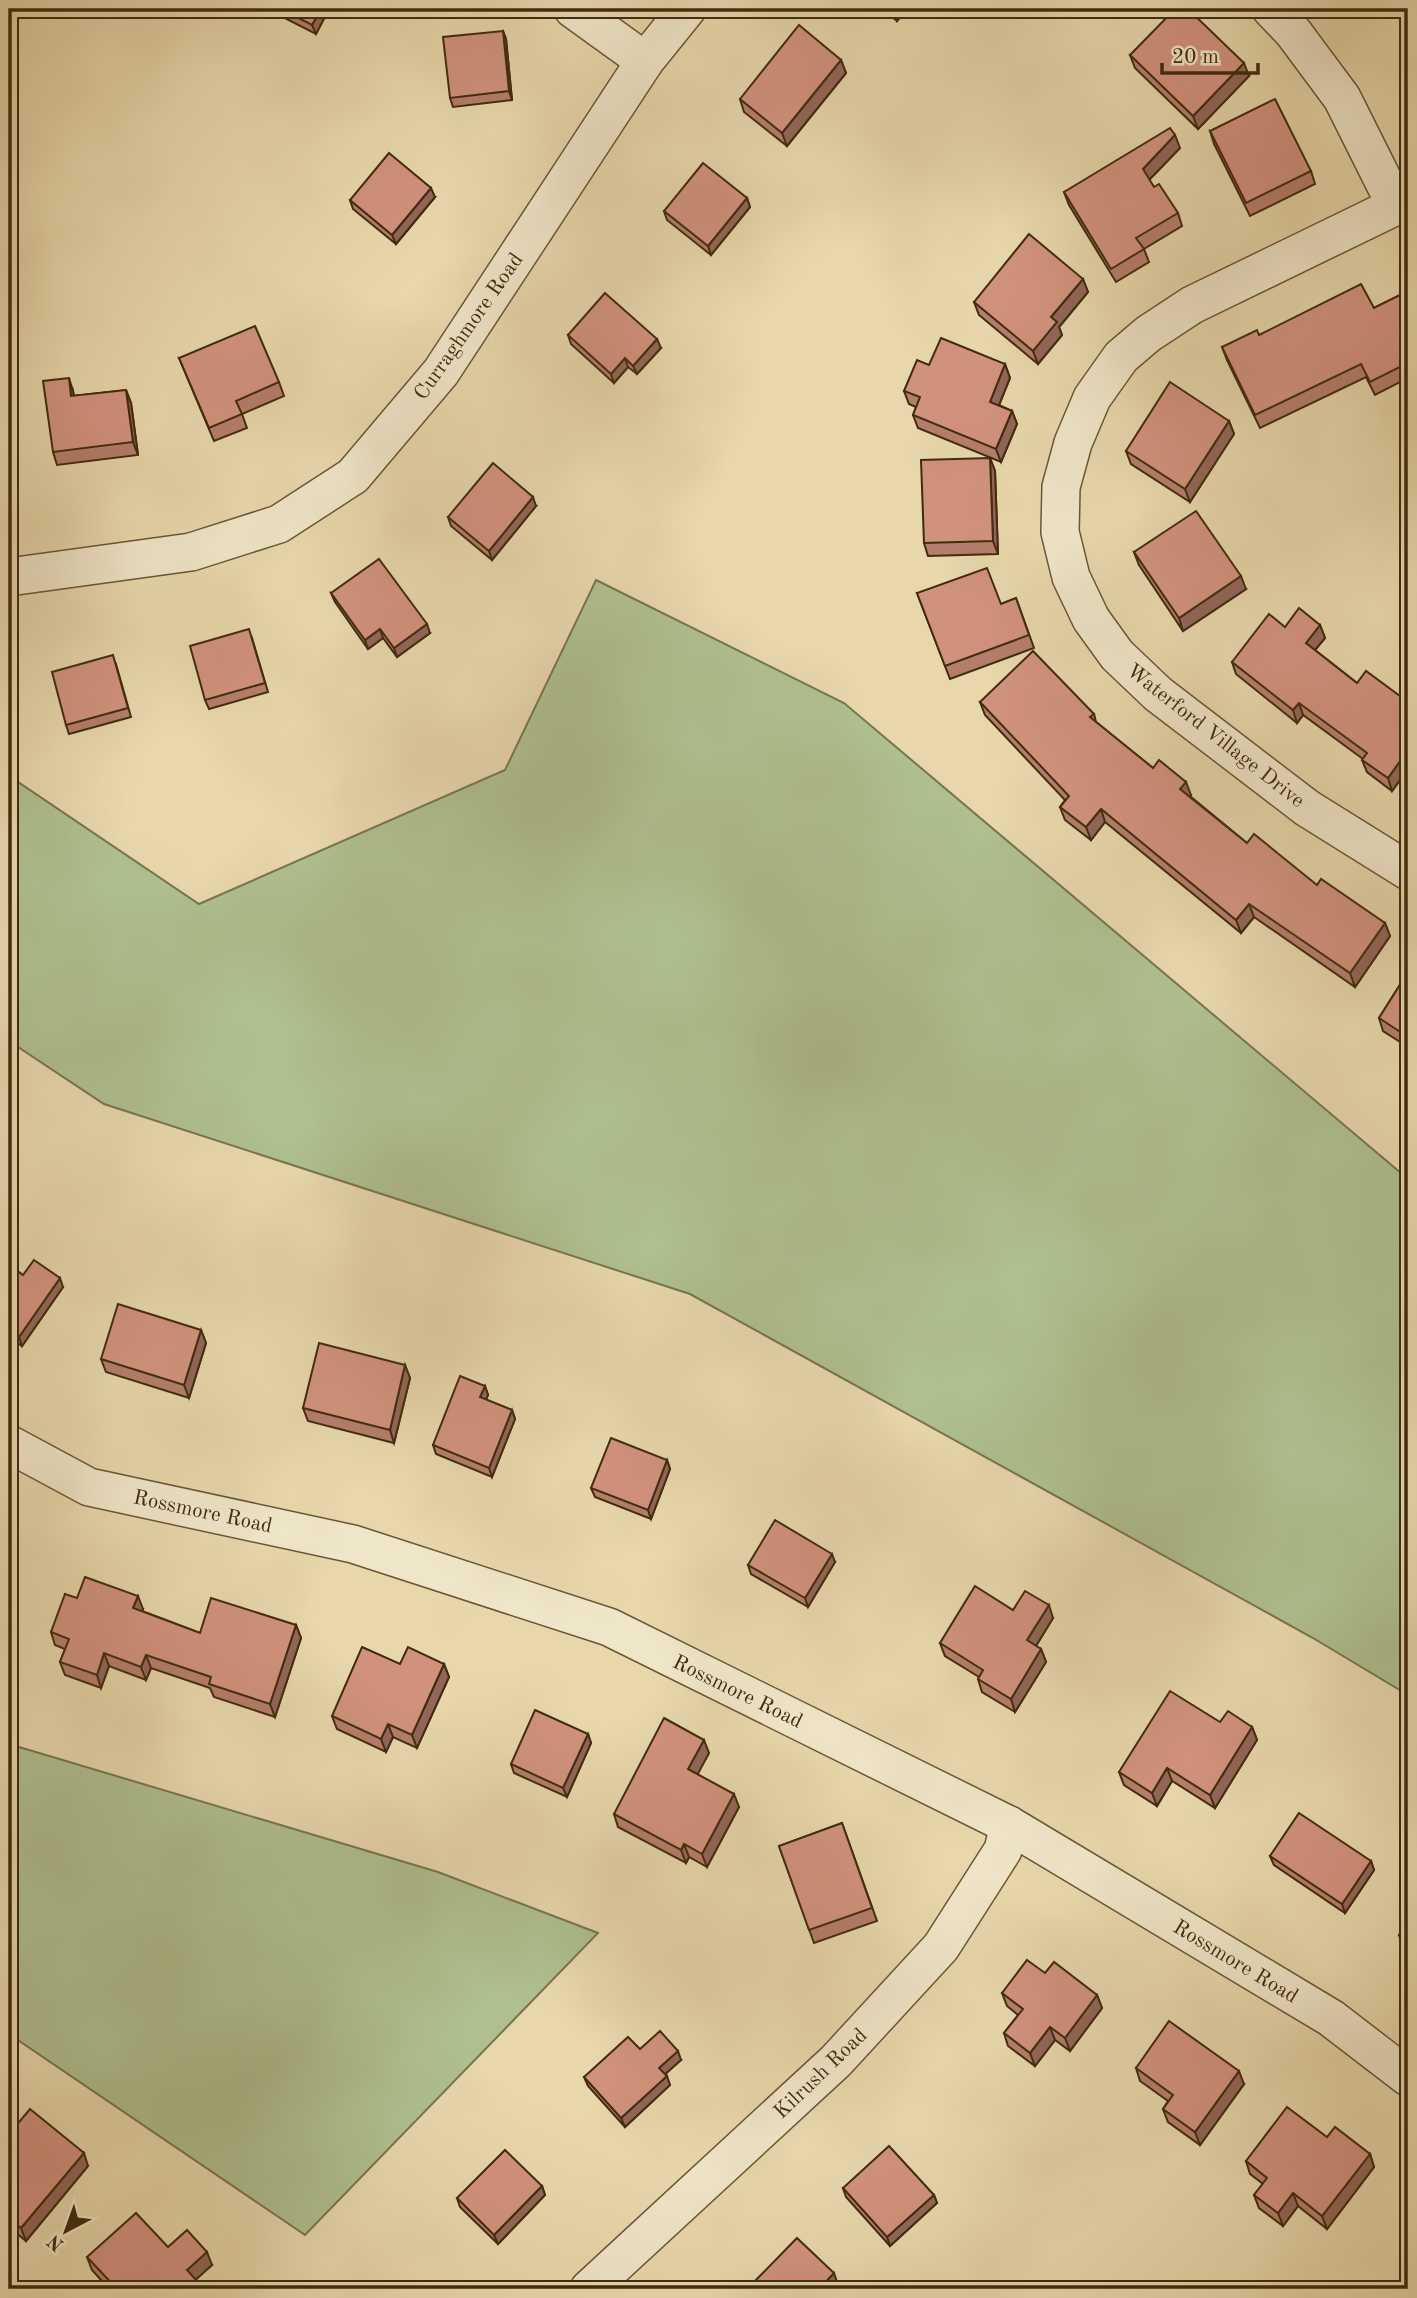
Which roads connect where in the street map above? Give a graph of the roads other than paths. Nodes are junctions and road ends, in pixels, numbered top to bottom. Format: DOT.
graph roads {
  1 [pos="573,9"];
  2 [pos="687,9"];
  3 [pos="1271,9"];
  4 [pos="645,61"];
  5 [pos="1402,204"];
  6 [pos="9,577"];
  7 [pos="1408,871"];
  8 [pos="9,1444"];
  9 [pos="1009,1825"];
  10 [pos="1408,2077"];
  11 [pos="589,2289"];
  1 -- 4 [label="street"];
  2 -- 4 [label="street, Curraghmore Road"];
  3 -- 5 [label="street"];
  4 -- 6 [label="street, Curraghmore Road"];
  5 -- 7 [label="street, Waterford Village Drive"];
  8 -- 9 [label="street, Rossmore Road"];
  9 -- 10 [label="street, Rossmore Road"];
  9 -- 11 [label="street, Kilrush Road"];
}
